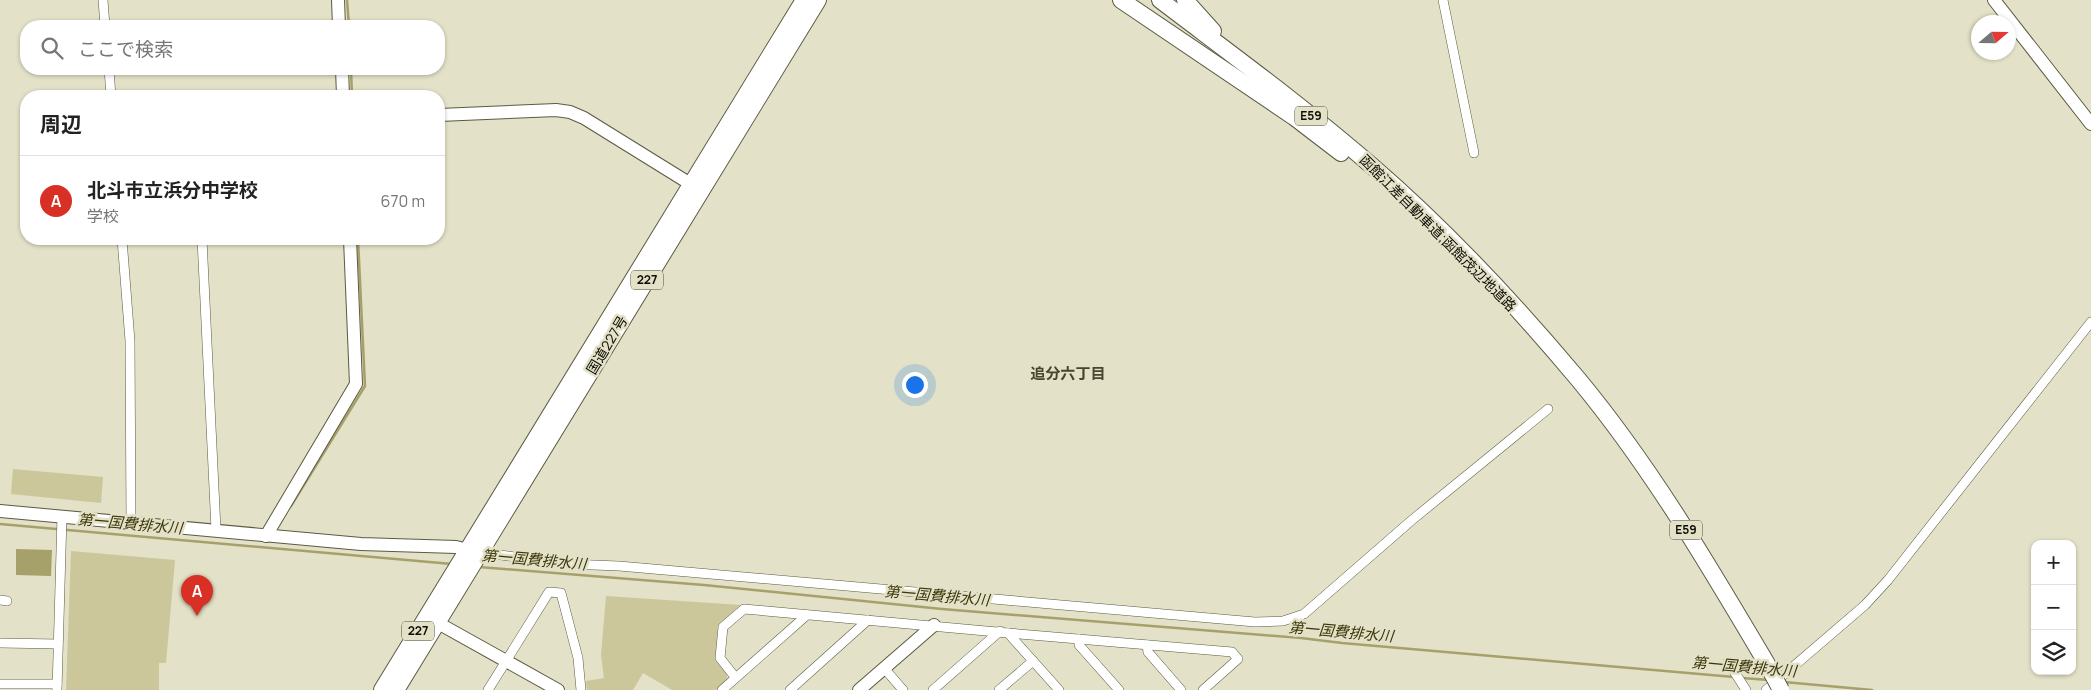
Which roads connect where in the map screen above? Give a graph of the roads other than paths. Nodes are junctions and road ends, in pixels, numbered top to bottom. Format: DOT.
graph roads {
  1 [pos="103,0"];
  2 [pos="338,0"];
  3 [pos="804,0"];
  4 [pos="818,0"];
  5 [pos="1121,0"];
  6 [pos="1160,0"];
  7 [pos="1185,0"];
  8 [pos="1443,0"];
  9 [pos="1994,0"];
  10 [pos="105,20"];
  11 [pos="339,20"];
  12 [pos="1247,67"];
  13 [pos="109,75"];
  14 [pos="342,75"];
  15 [pos="111,90"];
  16 [pos="343,90"];
  17 [pos="445,115"];
  18 [pos="2091,124"];
  19 [pos="1474,153"];
  20 [pos="1368,168"];
  21 [pos="696,187"];
  22 [pos="122,245"];
  23 [pos="202,245"];
  24 [pos="350,245"];
  25 [pos="2091,322"];
  26 [pos="1548,410"];
  27 [pos="0,511"];
  28 [pos="62,520"];
  29 [pos="131,523"];
  30 [pos="216,530"];
  31 [pos="266,536"];
  32 [pos="468,561"];
  33 [pos="807,615"];
  34 [pos="432,620"];
  35 [pos="868,620"];
  36 [pos="934,626"];
  37 [pos="1004,632"];
  38 [pos="1079,639"];
  39 [pos="0,643"];
  40 [pos="58,644"];
  41 [pos="1148,645"];
  42 [pos="1032,660"];
  43 [pos="506,661"];
  44 [pos="1728,662"];
  45 [pos="884,668"];
  46 [pos="735,677"];
  47 [pos="0,684"];
  48 [pos="1775,686"];
  49 [pos="57,687"];
  50 [pos="1744,688"];
  51 [pos="382,690"];
  52 [pos="396,690"];
  53 [pos="488,690"];
  54 [pos="558,690"];
  55 [pos="581,690"];
  56 [pos="722,690"];
  57 [pos="790,690"];
  58 [pos="859,690"];
  59 [pos="903,690"];
  60 [pos="933,690"];
  61 [pos="999,690"];
  62 [pos="1059,690"];
  63 [pos="1119,690"];
  64 [pos="1181,690"];
  65 [pos="1203,690"];
  1 -- 10 [label="street"];
  2 -- 11 [label="street"];
  3 -- 21 [label="highway, 国道227号 / 227"];
  4 -- 21 [label="highway, 国道227号 / 227"];
  5 -- 20 [label="highway"];
  6 -- 12 [label="highway, 函館江差自動車道;函館茂辺地道路 / E59"];
  7 -- 12 [label="highway"];
  8 -- 19 [label="street"];
  9 -- 18 [label="street"];
  12 -- 20 [label="highway, 函館江差自動車道;函館茂辺地道路 / E59"];
  13 -- 15 [label="street"];
  14 -- 16 [label="street"];
  17 -- 21 [label="street"];
  20 -- 48 [label="highway, 函館江差自動車道;函館茂辺地道路 / E59, bridge"];
  21 -- 32 [label="highway, 国道227号 / 227"];
  22 -- 29 [label="street"];
  23 -- 30 [label="street"];
  24 -- 31 [label="street"];
  25 -- 48 [label="street"];
  26 -- 32 [label="street"];
  27 -- 28 [label="street"];
  28 -- 29 [label="street"];
  28 -- 40 [label="street"];
  29 -- 30 [label="street"];
  30 -- 31 [label="street"];
  31 -- 32 [label="street"];
  32 -- 34 [label="highway, 国道227号 / 227"];
  33 -- 35 [label="street"];
  33 -- 46 [label="street"];
  33 -- 46 [label="street"];
  34 -- 43 [label="street"];
  34 -- 51 [label="highway, 国道227号 / 227"];
  34 -- 52 [label="highway, 国道227号 / 227"];
  35 -- 36 [label="street"];
  35 -- 57 [label="street"];
  36 -- 37 [label="street"];
  36 -- 45 [label="street"];
  37 -- 38 [label="street"];
  37 -- 42 [label="street"];
  37 -- 60 [label="street"];
  38 -- 41 [label="street"];
  38 -- 63 [label="street"];
  39 -- 40 [label="street"];
  40 -- 49 [label="street"];
  41 -- 64 [label="street"];
  41 -- 65 [label="street"];
  42 -- 61 [label="street"];
  42 -- 62 [label="street"];
  43 -- 53 [label="street"];
  43 -- 54 [label="street"];
  43 -- 55 [label="street"];
  44 -- 50 [label="street"];
  45 -- 58 [label="street"];
  45 -- 59 [label="street"];
  46 -- 56 [label="street"];
  47 -- 49 [label="street"];
}
